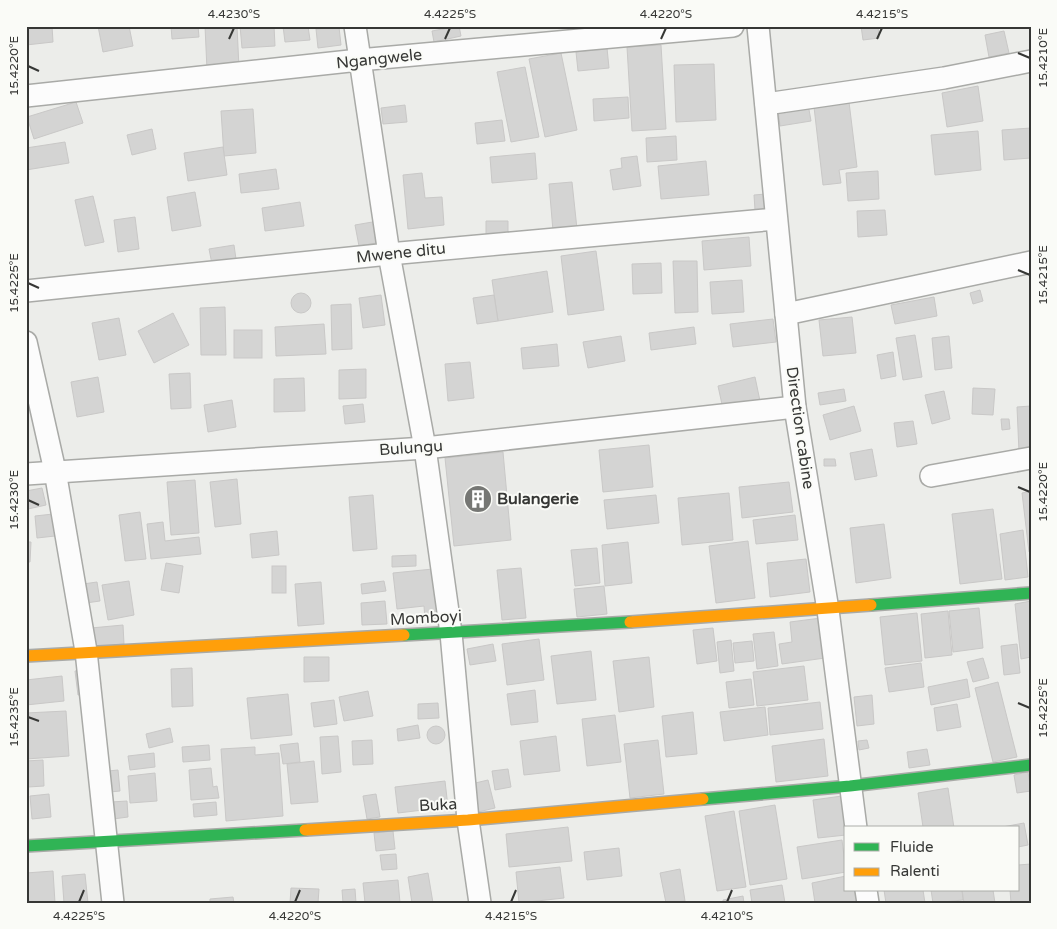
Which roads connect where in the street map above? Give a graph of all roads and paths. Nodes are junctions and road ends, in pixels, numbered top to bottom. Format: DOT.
graph roads {
  1 [pos="356,26"];
  2 [pos="733,26"];
  3 [pos="758,26"];
  4 [pos="359,60"];
  5 [pos="1031,61"];
  6 [pos="26,96"];
  7 [pos="766,104"];
  8 [pos="776,219"];
  9 [pos="388,254"];
  10 [pos="1031,262"];
  11 [pos="26,292"];
  12 [pos="786,314"];
  13 [pos="26,342"];
  14 [pos="795,407"];
  15 [pos="426,448"];
  16 [pos="1031,458"];
  17 [pos="55,471"];
  18 [pos="26,474"];
  19 [pos="931,476"];
  20 [pos="1031,593"];
  21 [pos="828,610"];
  22 [pos="451,633"];
  23 [pos="86,651"];
  24 [pos="26,656"];
  25 [pos="1031,765"];
  26 [pos="850,786"];
  27 [pos="468,820"];
  28 [pos="856,826"];
  29 [pos="105,840"];
  30 [pos="26,846"];
  31 [pos="113,903"];
  32 [pos="480,903"];
  1 -- 4 [label="street"];
  2 -- 4 [label="street, Ngangwele"];
  3 -- 7 [label="street, Direction cabine"];
  4 -- 6 [label="street, Ngangwele"];
  4 -- 9 [label="street"];
  5 -- 7 [label="street"];
  7 -- 8 [label="street, Direction cabine"];
  8 -- 9 [label="street, Mwene ditu"];
  8 -- 12 [label="street, Direction cabine"];
  9 -- 11 [label="street, Mwene ditu"];
  9 -- 15 [label="street"];
  10 -- 12 [label="street"];
  12 -- 14 [label="street, Direction cabine"];
  13 -- 17 [label="street"];
  14 -- 15 [label="street, Bulungu"];
  14 -- 21 [label="street, Direction cabine"];
  15 -- 17 [label="street, Bulungu"];
  15 -- 22 [label="street"];
  16 -- 19 [label="street"];
  17 -- 18 [label="street, Bulungu"];
  17 -- 23 [label="street"];
  20 -- 21 [label="street, Momboyi"];
  21 -- 22 [label="street, Momboyi"];
  21 -- 26 [label="street, Direction cabine"];
  22 -- 23 [label="street, Momboyi"];
  22 -- 27 [label="street"];
  23 -- 24 [label="street, Momboyi"];
  23 -- 29 [label="street"];
  25 -- 26 [label="street, Buka"];
  26 -- 27 [label="street, Buka"];
  26 -- 28 [label="street, Direction cabine"];
  27 -- 29 [label="street, Buka"];
  27 -- 32 [label="street"];
  29 -- 30 [label="street, Buka"];
  29 -- 31 [label="street"];
}
